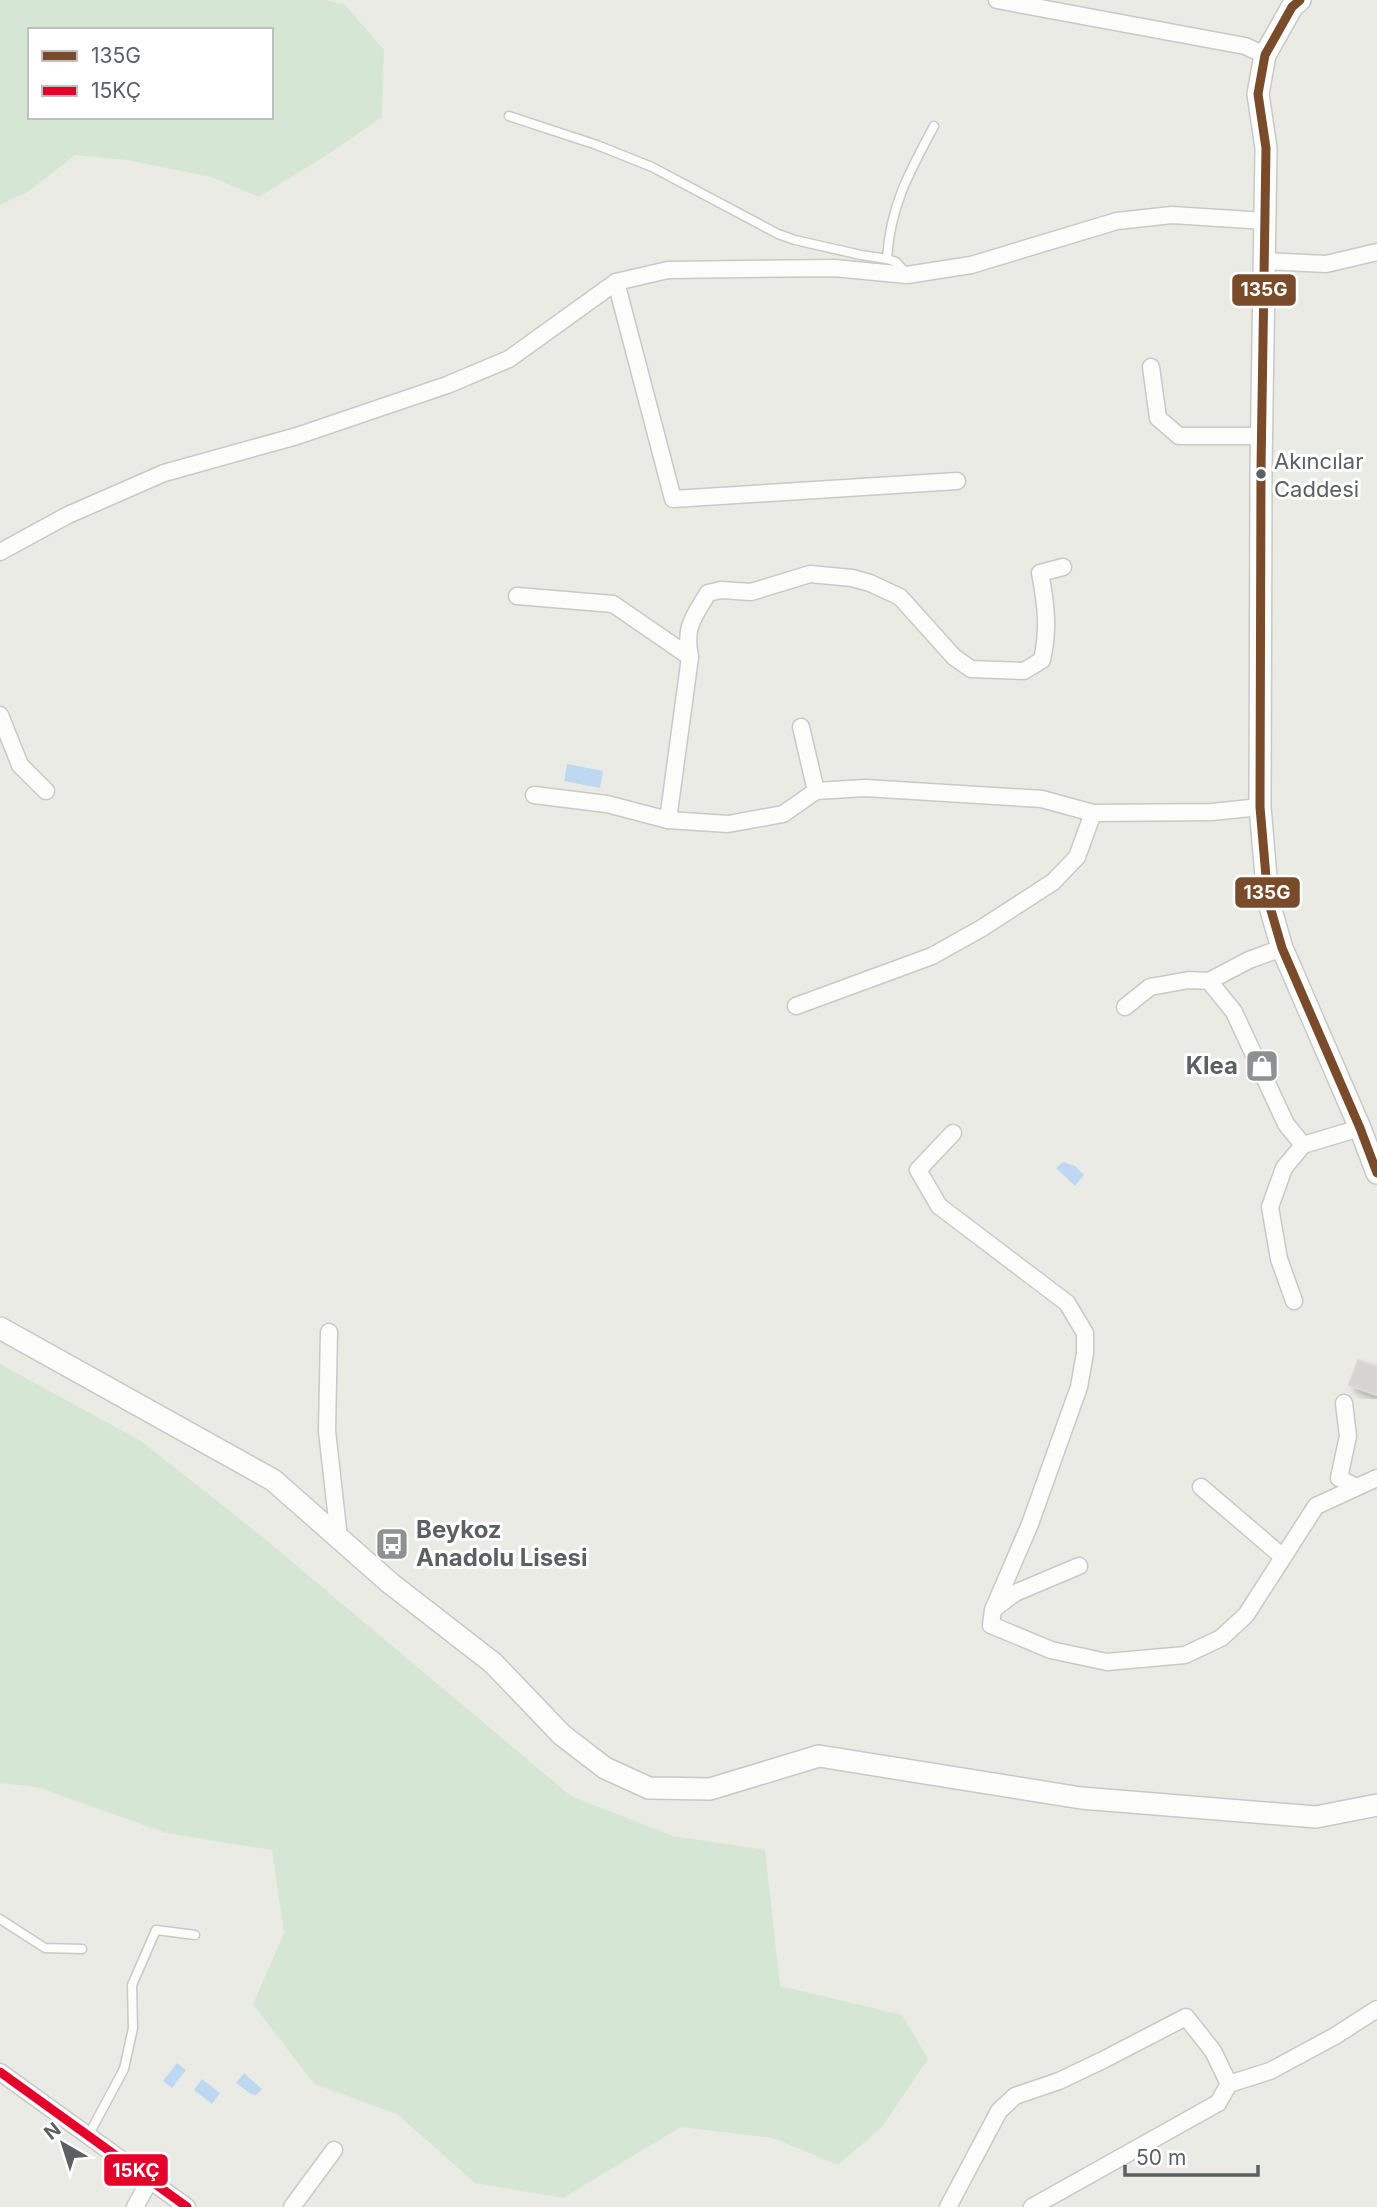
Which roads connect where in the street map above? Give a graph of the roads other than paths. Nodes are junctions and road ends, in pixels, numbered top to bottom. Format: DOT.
graph roads {
  1 [pos="997,0"];
  2 [pos="1300,0"];
  3 [pos="1265,55"];
  4 [pos="509,116"];
  5 [pos="934,126"];
  6 [pos="1265,222"];
  7 [pos="1377,252"];
  8 [pos="887,259"];
  9 [pos="1264,261"];
  10 [pos="907,275"];
  11 [pos="615,282"];
  12 [pos="1151,368"];
  13 [pos="1261,436"];
  14 [pos="957,481"];
  15 [pos="0,552"];
  16 [pos="1063,567"];
  17 [pos="517,596"];
  18 [pos="690,657"];
  19 [pos="0,715"];
  20 [pos="801,727"];
  21 [pos="46,791"];
  22 [pos="816,791"];
  23 [pos="534,795"];
  24 [pos="1260,807"];
  25 [pos="1093,813"];
  26 [pos="668,820"];
  27 [pos="1282,948"];
  28 [pos="1209,981"];
  29 [pos="796,1006"];
  30 [pos="1125,1007"];
  31 [pos="1360,1128"];
  32 [pos="953,1133"];
  33 [pos="1303,1145"];
  34 [pos="1377,1173"];
  35 [pos="1294,1301"];
  36 [pos="0,1328"];
  37 [pos="329,1332"];
  38 [pos="1344,1404"];
  39 [pos="1377,1478"];
  40 [pos="1201,1487"];
  41 [pos="1356,1487"];
  42 [pos="339,1538"];
  43 [pos="1283,1557"];
  44 [pos="1079,1566"];
  45 [pos="993,1610"];
  46 [pos="1377,1805"];
  47 [pos="0,1919"];
  48 [pos="195,1935"];
  49 [pos="82,1950"];
  50 [pos="1377,2009"];
  51 [pos="0,2072"];
  52 [pos="1229,2084"];
  53 [pos="88,2136"];
  54 [pos="334,2150"];
  55 [pos="150,2180"];
  56 [pos="135,2207"];
  57 [pos="187,2207"];
  58 [pos="292,2207"];
  59 [pos="948,2207"];
  60 [pos="1032,2207"];
  1 -- 3 [label="street"];
  2 -- 3 [label="street"];
  3 -- 6 [label="street"];
  4 -- 8 [label="lane"];
  5 -- 8 [label="lane"];
  6 -- 9 [label="street"];
  6 -- 10 [label="street"];
  7 -- 9 [label="street"];
  8 -- 10 [label="lane"];
  9 -- 13 [label="street"];
  10 -- 11 [label="street"];
  11 -- 14 [label="street"];
  11 -- 15 [label="street"];
  12 -- 13 [label="street"];
  13 -- 24 [label="street"];
  16 -- 18 [label="street"];
  17 -- 18 [label="street"];
  18 -- 26 [label="street"];
  19 -- 21 [label="street"];
  20 -- 22 [label="street"];
  22 -- 25 [label="street"];
  22 -- 26 [label="street"];
  23 -- 26 [label="street"];
  24 -- 25 [label="street"];
  24 -- 27 [label="street"];
  25 -- 29 [label="street"];
  27 -- 28 [label="street"];
  27 -- 31 [label="street"];
  28 -- 30 [label="street"];
  28 -- 33 [label="street"];
  31 -- 33 [label="street"];
  31 -- 34 [label="street"];
  32 -- 45 [label="street"];
  33 -- 35 [label="street"];
  36 -- 42 [label="street"];
  37 -- 42 [label="street"];
  38 -- 41 [label="street"];
  39 -- 41 [label="street"];
  40 -- 43 [label="street"];
  41 -- 43 [label="street"];
  42 -- 46 [label="street"];
  43 -- 45 [label="street"];
  44 -- 45 [label="street"];
  47 -- 49 [label="lane"];
  48 -- 53 [label="lane"];
  50 -- 52 [label="street"];
  51 -- 53 [label="street"];
  52 -- 59 [label="street"];
  52 -- 60 [label="street"];
  53 -- 55 [label="street"];
  54 -- 58 [label="street"];
  55 -- 56 [label="street"];
  55 -- 57 [label="street"];
}
